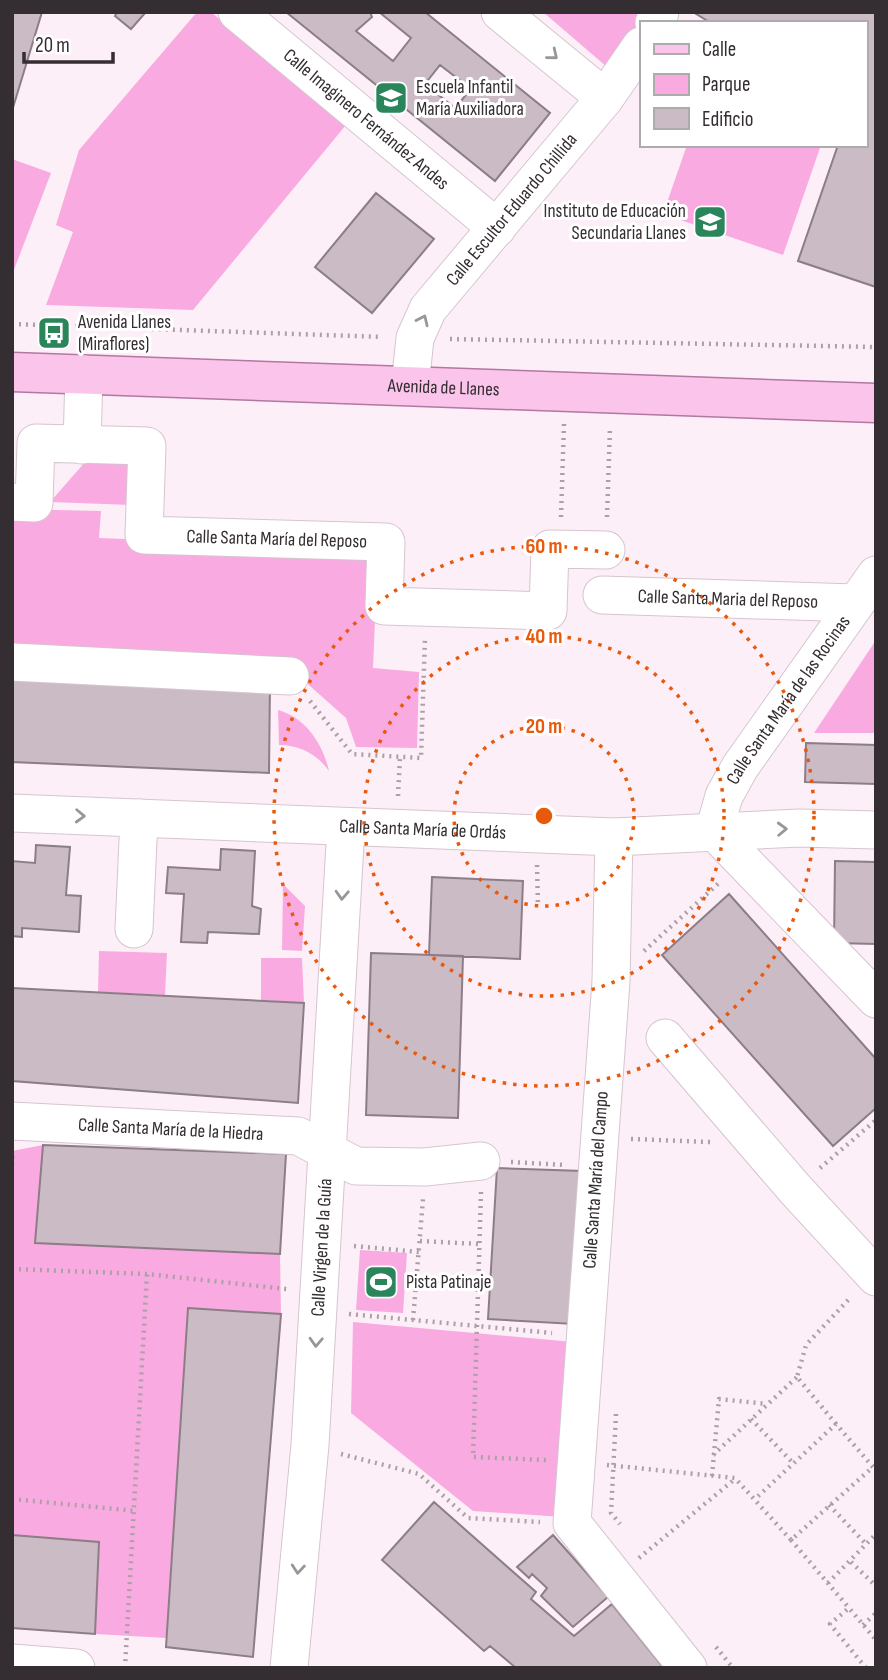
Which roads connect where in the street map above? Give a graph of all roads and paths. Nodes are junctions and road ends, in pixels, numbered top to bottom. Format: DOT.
graph roads {
  1 [pos="237,12"];
  2 [pos="500,12"];
  3 [pos="640,47"];
  4 [pos="605,98"];
  5 [pos="496,228"];
  6 [pos="12,372"];
  7 [pos="84,374"];
  8 [pos="410,386"];
  9 [pos="566,391"];
  10 [pos="611,393"];
  11 [pos="876,403"];
  12 [pos="82,444"];
  13 [pos="12,502"];
  14 [pos="560,549"];
  15 [pos="606,550"];
  16 [pos="865,589"];
  17 [pos="602,595"];
  18 [pos="12,662"];
  19 [pos="424,674"];
  20 [pos="290,676"];
  21 [pos="12,813"];
  22 [pos="139,818"];
  23 [pos="346,827"];
  24 [pos="876,830"];
  25 [pos="714,831"];
  26 [pos="614,837"];
  27 [pos="744,860"];
  28 [pos="134,929"];
  29 [pos="611,981"];
  30 [pos="876,999"];
  31 [pos="665,1038"];
  32 [pos="876,1120"];
  33 [pos="12,1121"];
  34 [pos="759,1144"];
  35 [pos="326,1149"];
  36 [pos="598,1153"];
  37 [pos="481,1161"];
  38 [pos="425,1167"];
  39 [pos="795,1189"];
  40 [pos="420,1241"];
  41 [pos="322,1243"];
  42 [pos="480,1244"];
  43 [pos="419,1252"];
  44 [pos="12,1269"];
  45 [pos="147,1274"];
  46 [pos="874,1275"];
  47 [pos="318,1302"];
  48 [pos="412,1320"];
  49 [pos="478,1326"];
  50 [pos="585,1336"];
  51 [pos="797,1377"];
  52 [pos="766,1404"];
  53 [pos="751,1419"];
  54 [pos="836,1424"];
  55 [pos="310,1445"];
  56 [pos="713,1455"];
  57 [pos="576,1462"];
  58 [pos="793,1463"];
  59 [pos="874,1468"];
  60 [pos="712,1476"];
  61 [pos="736,1478"];
  62 [pos="12,1499"];
  63 [pos="755,1499"];
  64 [pos="829,1505"];
  65 [pos="136,1511"];
  66 [pos="572,1523"];
  67 [pos="876,1534"];
  68 [pos="791,1540"];
  69 [pos="866,1545"];
  70 [pos="851,1562"];
  71 [pos="616,1577"];
  72 [pos="828,1583"];
  73 [pos="876,1586"];
  74 [pos="849,1608"];
  75 [pos="876,1612"];
  76 [pos="863,1625"];
  77 [pos="876,1640"];
  78 [pos="12,1663"];
  79 [pos="76,1668"];
  80 [pos="125,1668"];
  81 [pos="289,1668"];
  82 [pos="688,1668"];
  83 [pos="866,1668"];
  1 -- 5 [label="street, Calle Imaginero Fernández Andes"];
  2 -- 4 [label="street, one-way"];
  3 -- 4 [label="street, Calle Escultor Eduardo Chillida"];
  4 -- 5 [label="street, Calle Escultor Eduardo Chillida"];
  8 -- 5 [label="street, Calle Escultor Eduardo Chillida, one-way"];
  6 -- 7 [label="main road, Avenida de Llanes"];
  7 -- 8 [label="main road, Avenida de Llanes"];
  7 -- 12 [label="street"];
  8 -- 9 [label="main road, Avenida de Llanes"];
  9 -- 10 [label="main road, Avenida de Llanes"];
  9 -- 14 [label="path"];
  10 -- 11 [label="main road, Avenida de Llanes"];
  10 -- 15 [label="path"];
  12 -- 13 [label="street, Calle Santa María del Reposo"];
  12 -- 14 [label="street, Calle Santa María del Reposo"];
  14 -- 15 [label="street"];
  16 -- 17 [label="street, Calle Santa Maria del Reposo"];
  16 -- 25 [label="street, Calle Santa María de las Rocinas"];
  18 -- 20 [label="street"];
  19 -- 20 [label="path"];
  21 -- 22 [label="street, Calle Santa María de Ordás, one-way"];
  22 -- 23 [label="street, Calle Santa María de Ordás"];
  22 -- 28 [label="street"];
  23 -- 26 [label="street, Calle Santa María de Ordás"];
  23 -- 35 [label="street, Calle Virgen de la Guía, one-way"];
  25 -- 24 [label="street, Calle Santa María de Ordás, one-way"];
  25 -- 26 [label="street, Calle Santa María de Ordás"];
  25 -- 27 [label="street"];
  26 -- 29 [label="street, Calle Santa María del Campo"];
  27 -- 29 [label="path"];
  27 -- 30 [label="street"];
  29 -- 36 [label="street, Calle Santa María del Campo"];
  31 -- 34 [label="street"];
  32 -- 39 [label="path"];
  33 -- 35 [label="street, Calle Santa María de la Hiedra"];
  34 -- 36 [label="path"];
  34 -- 39 [label="street"];
  35 -- 38 [label="street"];
  35 -- 41 [label="street, Calle Virgen de la Guía"];
  36 -- 37 [label="path"];
  36 -- 50 [label="street, Calle Santa María del Campo"];
  37 -- 38 [label="street"];
  37 -- 42 [label="path"];
  38 -- 40 [label="path"];
  39 -- 46 [label="street"];
  40 -- 42 [label="path"];
  40 -- 43 [label="path"];
  41 -- 43 [label="path"];
  41 -- 47 [label="street, Calle Virgen de la Guía"];
  42 -- 49 [label="path"];
  43 -- 48 [label="path"];
  44 -- 45 [label="path"];
  45 -- 47 [label="path"];
  45 -- 65 [label="path"];
  46 -- 51 [label="path"];
  47 -- 48 [label="path"];
  47 -- 55 [label="street, Calle Virgen de la Guía, one-way"];
  48 -- 49 [label="path"];
  49 -- 50 [label="path"];
  49 -- 57 [label="path"];
  50 -- 57 [label="street, Calle Santa María del Campo"];
  51 -- 52 [label="path"];
  51 -- 54 [label="path"];
  52 -- 53 [label="path"];
  52 -- 56 [label="path"];
  53 -- 56 [label="path"];
  53 -- 58 [label="path"];
  54 -- 58 [label="path"];
  54 -- 59 [label="path"];
  55 -- 66 [label="path"];
  55 -- 81 [label="street, Calle Virgen de la Guía, one-way"];
  56 -- 60 [label="path"];
  57 -- 60 [label="path"];
  57 -- 66 [label="street, Calle Santa María del Campo"];
  58 -- 63 [label="path"];
  59 -- 64 [label="path"];
  60 -- 61 [label="path"];
  61 -- 63 [label="path"];
  61 -- 71 [label="path"];
  62 -- 65 [label="path"];
  63 -- 68 [label="path"];
  64 -- 68 [label="path"];
  64 -- 69 [label="path"];
  65 -- 80 [label="path"];
  66 -- 71 [label="street"];
  67 -- 69 [label="path"];
  68 -- 72 [label="path"];
  69 -- 70 [label="path"];
  70 -- 72 [label="path"];
  70 -- 73 [label="path"];
  71 -- 82 [label="street"];
  72 -- 74 [label="path"];
  74 -- 76 [label="path"];
  74 -- 83 [label="path"];
  75 -- 76 [label="path"];
  76 -- 77 [label="path"];
  78 -- 79 [label="street"];
}
